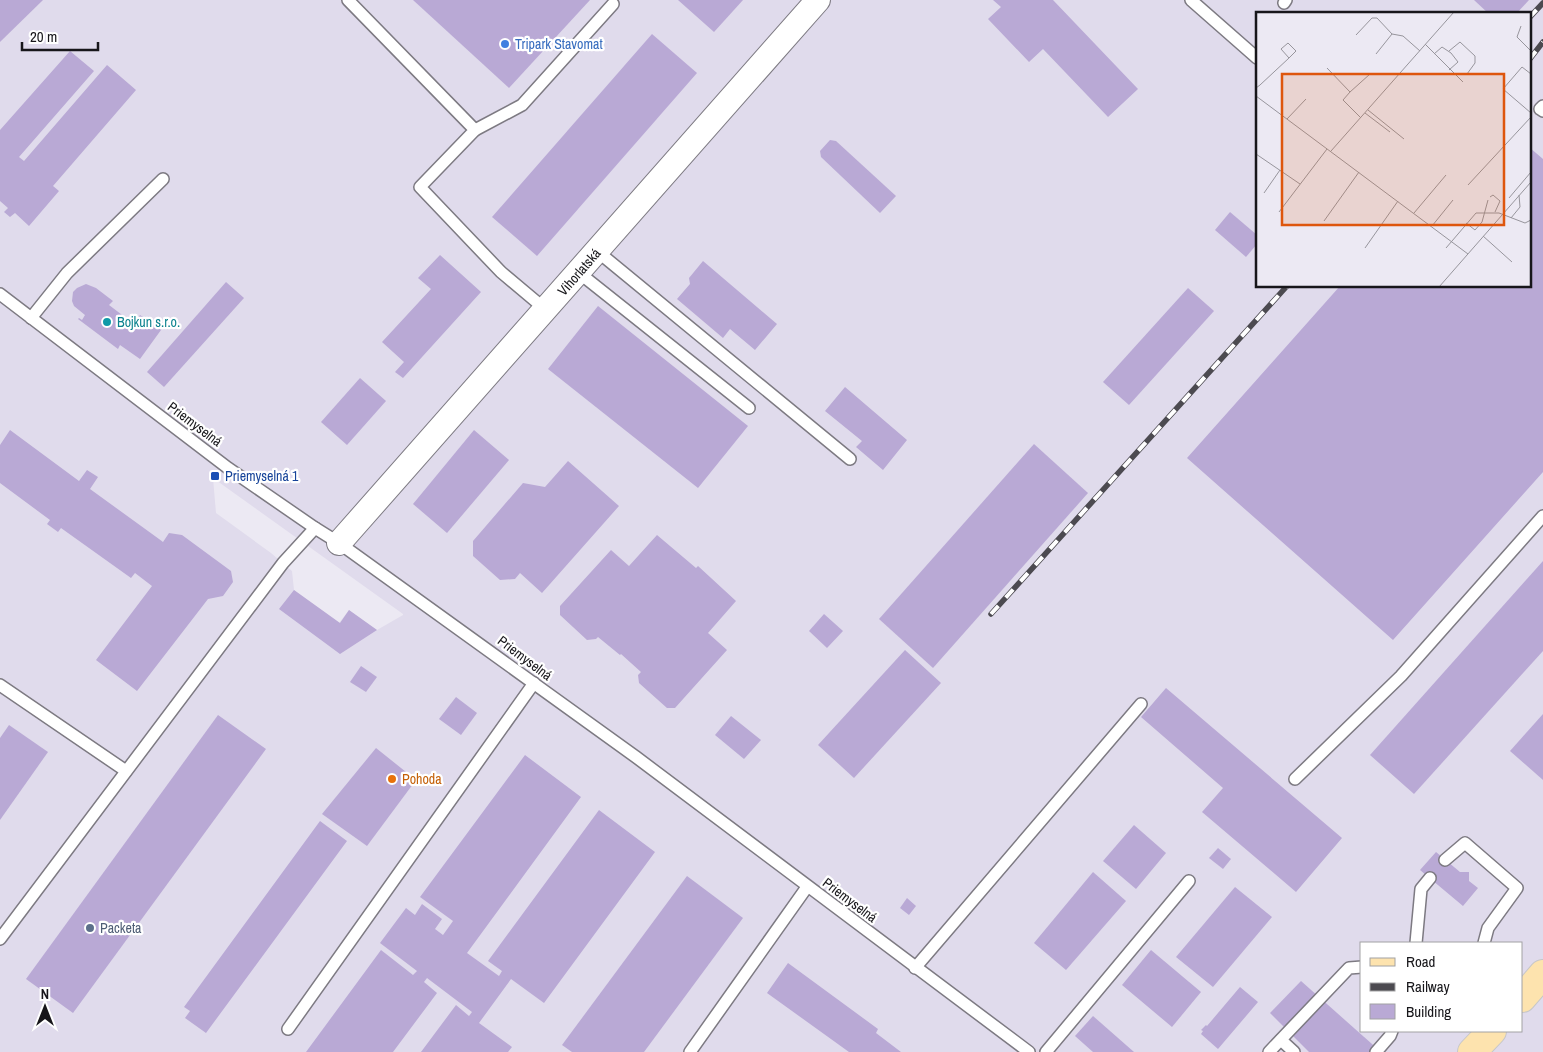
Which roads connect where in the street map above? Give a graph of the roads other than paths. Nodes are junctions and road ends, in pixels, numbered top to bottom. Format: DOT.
graph roads {
  1 [pos="348,0"];
  2 [pos="818,0"];
  3 [pos="1191,0"];
  4 [pos="613,4"];
  5 [pos="1256,57"];
  6 [pos="1543,106"];
  7 [pos="1543,111"];
  8 [pos="475,130"];
  9 [pos="163,179"];
  10 [pos="597,251"];
  11 [pos="578,272"];
  12 [pos="0,294"];
  13 [pos="546,310"];
  14 [pos="32,318"];
  15 [pos="749,408"];
  16 [pos="850,458"];
  17 [pos="1543,516"];
  18 [pos="314,528"];
  19 [pos="339,543"];
  20 [pos="534,683"];
  21 [pos="0,685"];
  22 [pos="1141,704"];
  23 [pos="126,771"];
  24 [pos="1295,779"];
  25 [pos="1445,860"];
  26 [pos="1430,878"];
  27 [pos="1189,881"];
  28 [pos="807,886"];
  29 [pos="0,938"];
  30 [pos="1416,942"];
  31 [pos="1484,942"];
  32 [pos="1360,967"];
  33 [pos="915,968"];
  34 [pos="288,1029"];
  35 [pos="1392,1032"];
  36 [pos="1491,1032"];
  37 [pos="1281,1040"];
  38 [pos="690,1052"];
  39 [pos="1029,1052"];
  40 [pos="1046,1052"];
  41 [pos="1270,1052"];
  42 [pos="1294,1052"];
  43 [pos="1376,1052"];
  44 [pos="1472,1052"];
  1 -- 8 [label="lane"];
  2 -- 10 [label="street, Vihorlatská"];
  3 -- 5 [label="lane"];
  4 -- 8 [label="lane"];
  6 -- 7 [label="lane"];
  8 -- 13 [label="lane"];
  9 -- 14 [label="lane"];
  10 -- 11 [label="street, Vihorlatská"];
  10 -- 16 [label="lane"];
  11 -- 13 [label="street, Vihorlatská"];
  11 -- 15 [label="lane"];
  12 -- 14 [label="lane, Priemyselná"];
  13 -- 19 [label="street, Vihorlatská"];
  14 -- 18 [label="lane, Priemyselná"];
  17 -- 24 [label="lane"];
  18 -- 19 [label="lane, Priemyselná"];
  18 -- 23 [label="lane"];
  19 -- 20 [label="lane, Priemyselná"];
  20 -- 28 [label="lane, Priemyselná"];
  20 -- 34 [label="lane"];
  21 -- 23 [label="lane"];
  22 -- 33 [label="lane"];
  23 -- 29 [label="lane"];
  25 -- 31 [label="lane"];
  26 -- 30 [label="lane"];
  27 -- 40 [label="lane"];
  28 -- 33 [label="lane, Priemyselná"];
  28 -- 38 [label="lane"];
  32 -- 37 [label="lane"];
  33 -- 39 [label="lane, Priemyselná"];
  35 -- 43 [label="lane"];
  36 -- 44 [label="main road"];
  37 -- 41 [label="lane"];
  37 -- 42 [label="lane"];
}
